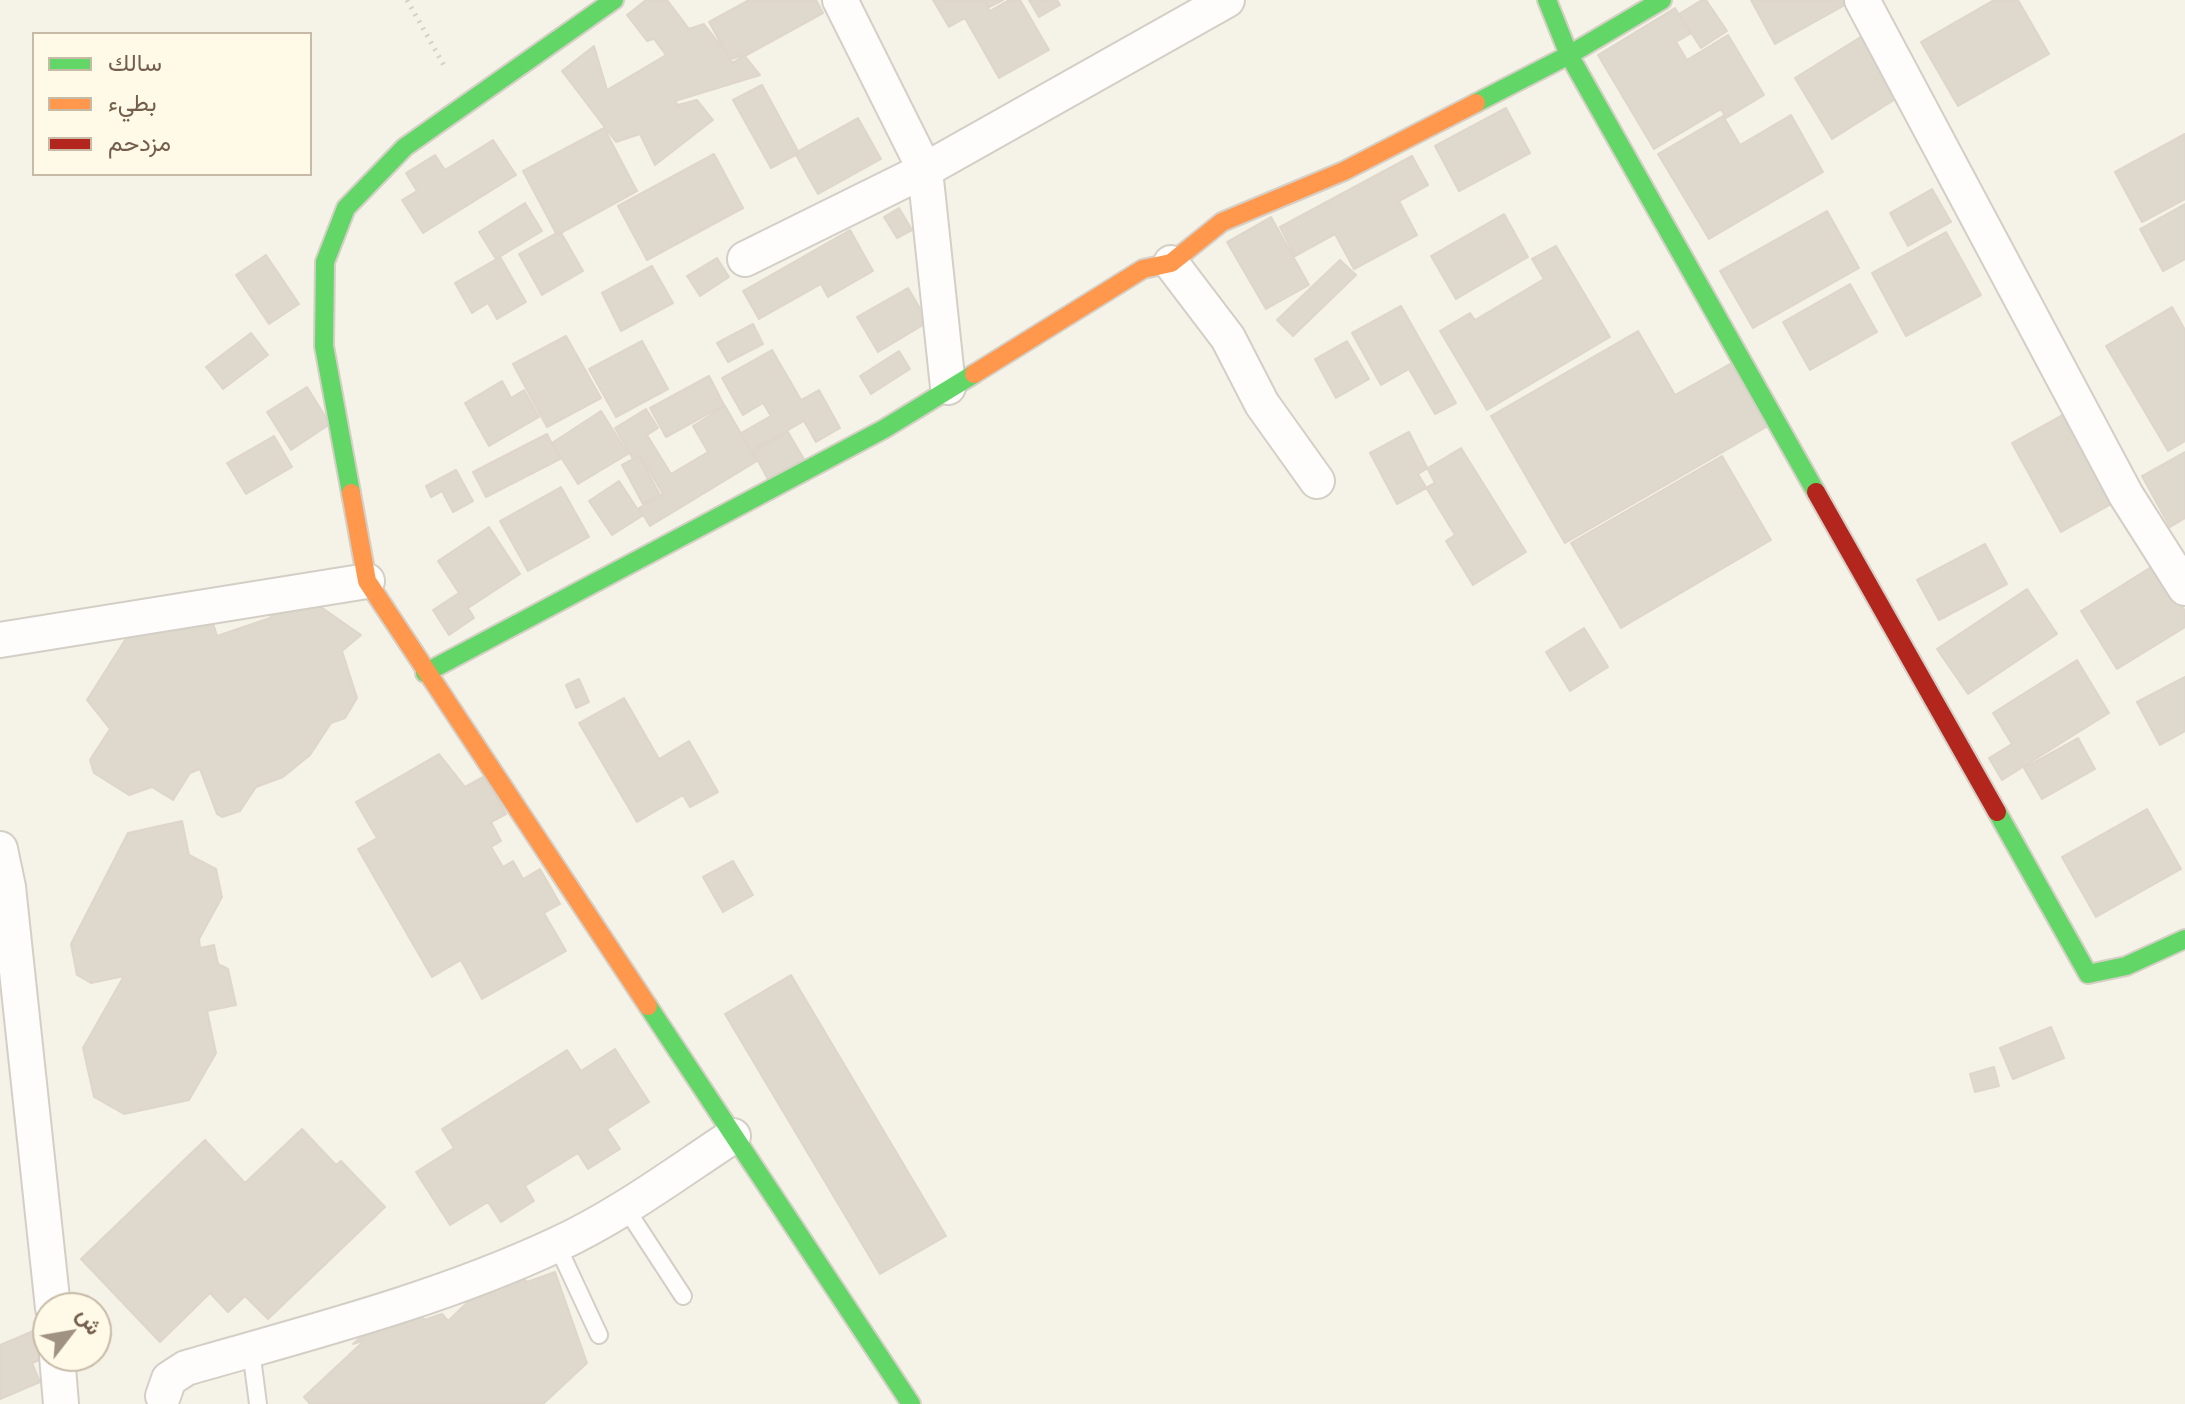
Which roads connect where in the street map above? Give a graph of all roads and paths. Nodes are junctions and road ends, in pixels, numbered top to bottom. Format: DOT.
graph roads {
  1 [pos="407,0"];
  2 [pos="614,0"];
  3 [pos="840,0"];
  4 [pos="1227,0"];
  5 [pos="1547,0"];
  6 [pos="1662,0"];
  7 [pos="1862,0"];
  8 [pos="1569,55"];
  9 [pos="466,105"];
  10 [pos="925,170"];
  11 [pos="745,259"];
  12 [pos="1171,263"];
  13 [pos="948,387"];
  14 [pos="1317,481"];
  15 [pos="367,581"];
  16 [pos="2185,588"];
  17 [pos="0,640"];
  18 [pos="425,673"];
  19 [pos="0,849"];
  20 [pos="2185,939"];
  21 [pos="733,1136"];
  22 [pos="625,1207"];
  23 [pos="557,1245"];
  24 [pos="51,1292"];
  25 [pos="683,1296"];
  26 [pos="599,1335"];
  27 [pos="251,1350"];
  28 [pos="58,1372"];
  29 [pos="164,1400"];
  30 [pos="61,1404"];
  31 [pos="258,1404"];
  32 [pos="911,1404"];
  1 -- 9 [label="path"];
  2 -- 9 [label="street"];
  3 -- 10 [label="street"];
  4 -- 10 [label="street"];
  5 -- 8 [label="street"];
  6 -- 8 [label="street"];
  7 -- 16 [label="street"];
  8 -- 12 [label="street"];
  8 -- 20 [label="street"];
  9 -- 15 [label="street"];
  10 -- 11 [label="street"];
  10 -- 13 [label="street"];
  12 -- 13 [label="street"];
  12 -- 14 [label="street"];
  13 -- 18 [label="street"];
  15 -- 17 [label="street"];
  15 -- 18 [label="street"];
  18 -- 21 [label="street"];
  19 -- 24 [label="street"];
  21 -- 22 [label="street"];
  21 -- 32 [label="street"];
  22 -- 23 [label="street"];
  22 -- 25 [label="lane"];
  23 -- 26 [label="lane"];
  23 -- 27 [label="street"];
  27 -- 29 [label="street"];
  27 -- 31 [label="lane"];
  28 -- 30 [label="street"];
}
